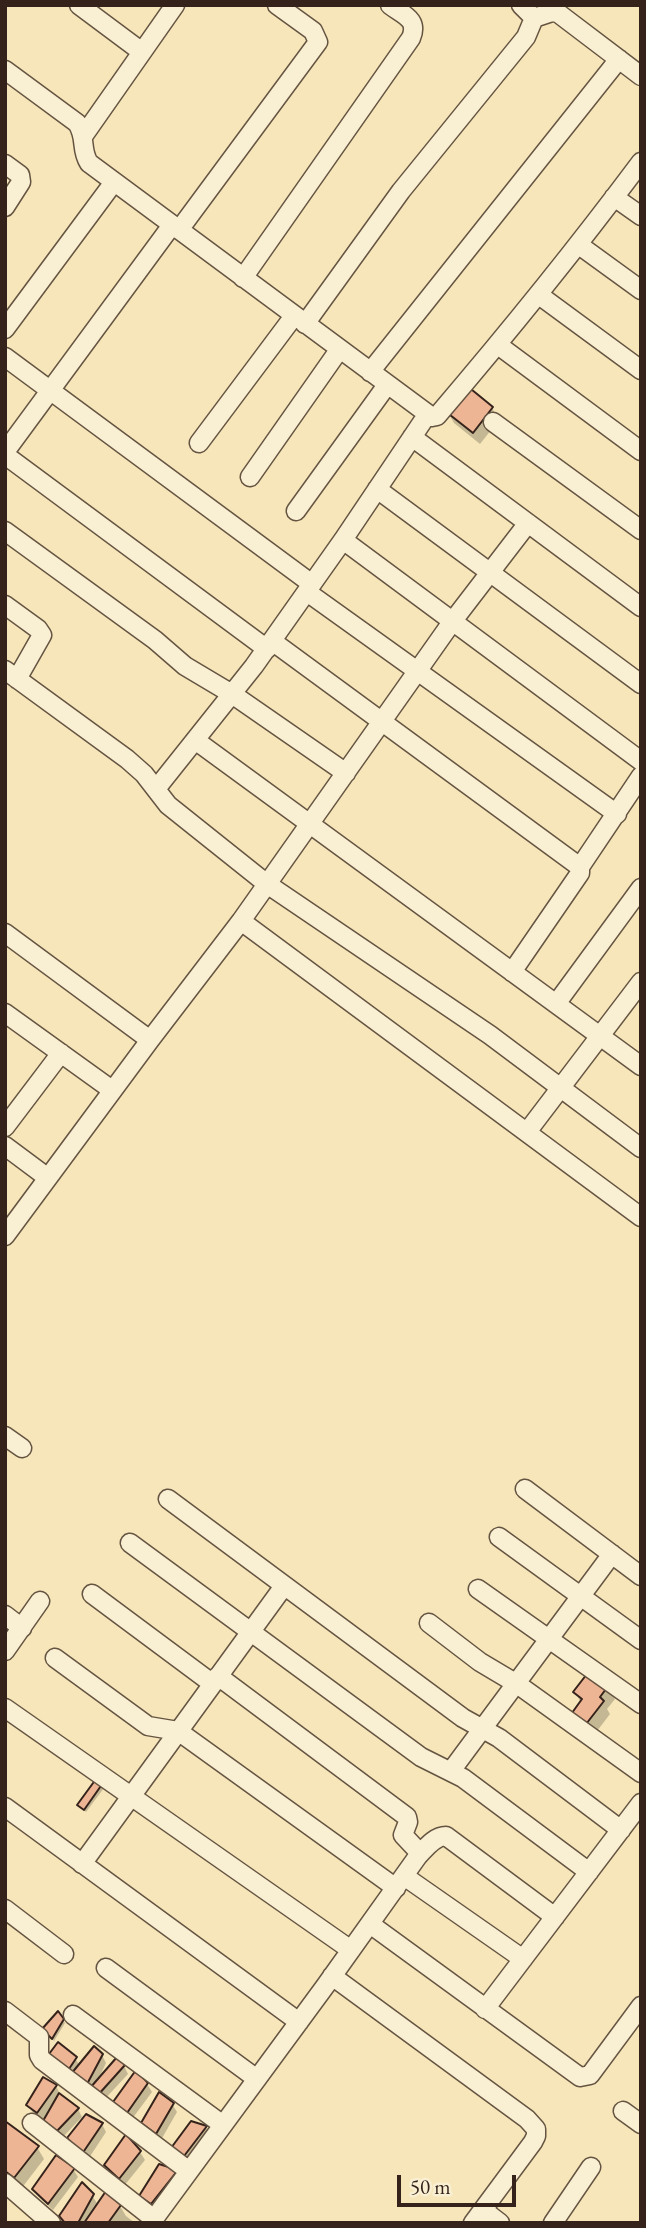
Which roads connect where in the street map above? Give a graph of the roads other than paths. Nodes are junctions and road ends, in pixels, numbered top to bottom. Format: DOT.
graph roads {
  1 [pos="175,5"];
  2 [pos="277,5"];
  3 [pos="390,5"];
  4 [pos="521,5"];
  5 [pos="87,8"];
  6 [pos="534,19"];
  7 [pos="142,52"];
  8 [pos="619,59"];
  9 [pos="5,70"];
  10 [pos="641,76"];
  11 [pos="84,135"];
  12 [pos="641,162"];
  13 [pos="5,164"];
  14 [pos="114,181"];
  15 [pos="614,197"];
  16 [pos="5,207"];
  17 [pos="641,216"];
  18 [pos="176,227"];
  19 [pos="579,245"];
  20 [pos="243,278"];
  21 [pos="641,290"];
  22 [pos="539,295"];
  23 [pos="299,320"];
  24 [pos="5,329"];
  25 [pos="498,345"];
  26 [pos="339,350"];
  27 [pos="5,357"];
  28 [pos="641,370"];
  29 [pos="370,372"];
  30 [pos="387,385"];
  31 [pos="49,391"];
  32 [pos="427,415"];
  33 [pos="493,422"];
  34 [pos="412,436"];
  35 [pos="199,443"];
  36 [pos="641,451"];
  37 [pos="5,454"];
  38 [pos="250,477"];
  39 [pos="377,489"];
  40 [pos="296,512"];
  41 [pos="527,523"];
  42 [pos="641,530"];
  43 [pos="5,531"];
  44 [pos="343,540"];
  45 [pos="490,572"];
  46 [pos="309,588"];
  47 [pos="5,604"];
  48 [pos="641,607"];
  49 [pos="452,622"];
  50 [pos="269,645"];
  51 [pos="417,672"];
  52 [pos="11,675"];
  53 [pos="641,684"];
  54 [pos="232,694"];
  55 [pos="382,723"];
  56 [pos="195,740"];
  57 [pos="641,761"];
  58 [pos="346,773"];
  59 [pos="641,776"];
  60 [pos="156,789"];
  61 [pos="635,797"];
  62 [pos="617,814"];
  63 [pos="309,824"];
  64 [pos="580,867"];
  65 [pos="267,884"];
  66 [pos="641,888"];
  67 [pos="241,921"];
  68 [pos="5,933"];
  69 [pos="512,972"];
  70 [pos="641,982"];
  71 [pos="556,1004"];
  72 [pos="6,1016"];
  73 [pos="600,1036"];
  74 [pos="150,1040"];
  75 [pos="61,1053"];
  76 [pos="641,1066"];
  77 [pos="561,1088"];
  78 [pos="112,1090"];
  79 [pos="5,1127"];
  80 [pos="527,1132"];
  81 [pos="5,1146"];
  82 [pos="641,1147"];
  83 [pos="48,1178"];
  84 [pos="641,1217"];
  85 [pos="5,1236"];
  86 [pos="5,1436"];
  87 [pos="22,1448"];
  88 [pos="525,1489"];
  89 [pos="168,1499"];
  90 [pos="499,1536"];
  91 [pos="130,1543"];
  92 [pos="612,1555"];
  93 [pos="641,1576"];
  94 [pos="284,1586"];
  95 [pos="478,1589"];
  96 [pos="92,1594"];
  97 [pos="581,1597"];
  98 [pos="40,1601"];
  99 [pos="5,1615"];
  100 [pos="429,1623"];
  101 [pos="22,1628"];
  102 [pos="250,1631"];
  103 [pos="549,1640"];
  104 [pos="641,1640"];
  105 [pos="5,1651"];
  106 [pos="55,1658"];
  107 [pos="215,1680"];
  108 [pos="517,1684"];
  109 [pos="641,1704"];
  110 [pos="5,1708"];
  111 [pos="482,1728"];
  112 [pos="178,1731"];
  113 [pos="451,1772"];
  114 [pos="641,1773"];
  115 [pos="131,1796"];
  116 [pos="641,1803"];
  117 [pos="5,1807"];
  118 [pos="621,1830"];
  119 [pos="418,1856"];
  120 [pos="82,1864"];
  121 [pos="589,1872"];
  122 [pos="400,1882"];
  123 [pos="5,1909"];
  124 [pos="555,1917"];
  125 [pos="370,1924"];
  126 [pos="351,1950"];
  127 [pos="64,1954"];
  128 [pos="523,1959"];
  129 [pos="106,1968"];
  130 [pos="332,1976"];
  131 [pos="641,2006"];
  132 [pos="485,2009"];
  133 [pos="5,2011"];
  134 [pos="73,2015"];
  135 [pos="299,2022"];
  136 [pos="257,2078"];
  137 [pos="623,2111"];
  138 [pos="32,2123"];
  139 [pos="641,2124"];
  140 [pos="223,2125"];
  141 [pos="591,2167"];
  142 [pos="189,2171"];
  143 [pos="5,2183"];
  144 [pos="478,2216"];
  145 [pos="152,2221"];
  146 [pos="51,2223"];
  147 [pos="500,2223"];
  148 [pos="552,2223"];
  1 -- 7 [label="street"];
  2 -- 18 [label="street"];
  3 -- 20 [label="street"];
  4 -- 6 [label="street"];
  5 -- 7 [label="street"];
  6 -- 8 [label="street"];
  6 -- 23 [label="street"];
  7 -- 11 [label="street"];
  8 -- 10 [label="street"];
  8 -- 29 [label="street"];
  9 -- 11 [label="street"];
  11 -- 14 [label="street"];
  12 -- 15 [label="street"];
  13 -- 16 [label="street"];
  14 -- 18 [label="street"];
  14 -- 24 [label="street"];
  15 -- 17 [label="street"];
  15 -- 19 [label="street"];
  18 -- 20 [label="street"];
  18 -- 31 [label="street"];
  19 -- 21 [label="street"];
  19 -- 22 [label="street"];
  20 -- 23 [label="street"];
  22 -- 25 [label="street"];
  22 -- 28 [label="street"];
  23 -- 26 [label="street"];
  23 -- 35 [label="street"];
  25 -- 32 [label="street"];
  25 -- 36 [label="street"];
  26 -- 29 [label="street"];
  26 -- 38 [label="street"];
  27 -- 31 [label="street"];
  29 -- 30 [label="street"];
  30 -- 32 [label="street"];
  30 -- 40 [label="street"];
  31 -- 37 [label="street"];
  31 -- 46 [label="street"];
  32 -- 34 [label="street"];
  33 -- 42 [label="street"];
  34 -- 39 [label="street"];
  34 -- 41 [label="street"];
  37 -- 50 [label="street"];
  39 -- 44 [label="street"];
  39 -- 45 [label="street"];
  41 -- 45 [label="street"];
  41 -- 48 [label="street"];
  43 -- 54 [label="street"];
  44 -- 46 [label="street"];
  44 -- 49 [label="street"];
  45 -- 49 [label="street"];
  45 -- 53 [label="street"];
  46 -- 50 [label="street"];
  46 -- 51 [label="street"];
  47 -- 52 [label="street"];
  49 -- 51 [label="street"];
  49 -- 57 [label="street"];
  50 -- 54 [label="street"];
  50 -- 55 [label="street"];
  51 -- 55 [label="street"];
  51 -- 62 [label="street"];
  52 -- 60 [label="street"];
  54 -- 56 [label="street"];
  54 -- 58 [label="street"];
  55 -- 58 [label="street"];
  55 -- 64 [label="street"];
  56 -- 60 [label="street"];
  56 -- 63 [label="street"];
  58 -- 63 [label="street"];
  59 -- 61 [label="street"];
  60 -- 65 [label="street"];
  61 -- 62 [label="street"];
  62 -- 64 [label="street"];
  63 -- 65 [label="street"];
  63 -- 69 [label="street"];
  64 -- 69 [label="street"];
  65 -- 67 [label="street"];
  65 -- 77 [label="street"];
  66 -- 71 [label="street"];
  67 -- 74 [label="street"];
  67 -- 80 [label="street"];
  68 -- 74 [label="street"];
  69 -- 71 [label="street"];
  70 -- 73 [label="street"];
  71 -- 73 [label="street"];
  72 -- 75 [label="street"];
  73 -- 76 [label="street"];
  73 -- 77 [label="street"];
  74 -- 78 [label="street"];
  75 -- 78 [label="street"];
  75 -- 79 [label="street"];
  77 -- 80 [label="street"];
  77 -- 82 [label="street"];
  78 -- 83 [label="street"];
  80 -- 84 [label="street"];
  81 -- 83 [label="street"];
  83 -- 85 [label="street"];
  86 -- 87 [label="street"];
  88 -- 92 [label="street"];
  89 -- 94 [label="street"];
  90 -- 97 [label="street"];
  91 -- 102 [label="street"];
  92 -- 93 [label="street"];
  92 -- 97 [label="street"];
  94 -- 102 [label="street"];
  94 -- 111 [label="street"];
  95 -- 103 [label="street"];
  96 -- 107 [label="street"];
  97 -- 103 [label="street"];
  97 -- 104 [label="street"];
  98 -- 101 [label="street"];
  99 -- 101 [label="street"];
  100 -- 108 [label="street"];
  101 -- 105 [label="street"];
  102 -- 107 [label="street"];
  102 -- 113 [label="street"];
  103 -- 108 [label="street"];
  103 -- 109 [label="street"];
  106 -- 112 [label="street"];
  107 -- 112 [label="street"];
  107 -- 119 [label="street"];
  108 -- 111 [label="street"];
  108 -- 114 [label="street"];
  110 -- 115 [label="street"];
  111 -- 113 [label="street"];
  111 -- 118 [label="street"];
  112 -- 115 [label="street"];
  112 -- 122 [label="street"];
  113 -- 121 [label="street"];
  115 -- 120 [label="street"];
  115 -- 126 [label="street"];
  116 -- 118 [label="street"];
  117 -- 120 [label="street"];
  118 -- 121 [label="street"];
  119 -- 122 [label="street"];
  119 -- 124 [label="street"];
  120 -- 135 [label="street"];
  121 -- 124 [label="street"];
  122 -- 125 [label="street"];
  122 -- 128 [label="street"];
  123 -- 127 [label="street"];
  124 -- 128 [label="street"];
  125 -- 126 [label="street"];
  125 -- 132 [label="street"];
  126 -- 130 [label="street"];
  128 -- 132 [label="street"];
  129 -- 136 [label="street"];
  130 -- 135 [label="street"];
  130 -- 144 [label="street"];
  131 -- 132 [label="street"];
  133 -- 142 [label="street"];
  134 -- 140 [label="street"];
  135 -- 136 [label="street"];
  136 -- 140 [label="street"];
  137 -- 139 [label="street"];
  138 -- 145 [label="street"];
  140 -- 142 [label="street"];
  141 -- 148 [label="street"];
  142 -- 145 [label="street"];
  143 -- 146 [label="street"];
  144 -- 147 [label="street"];
}
